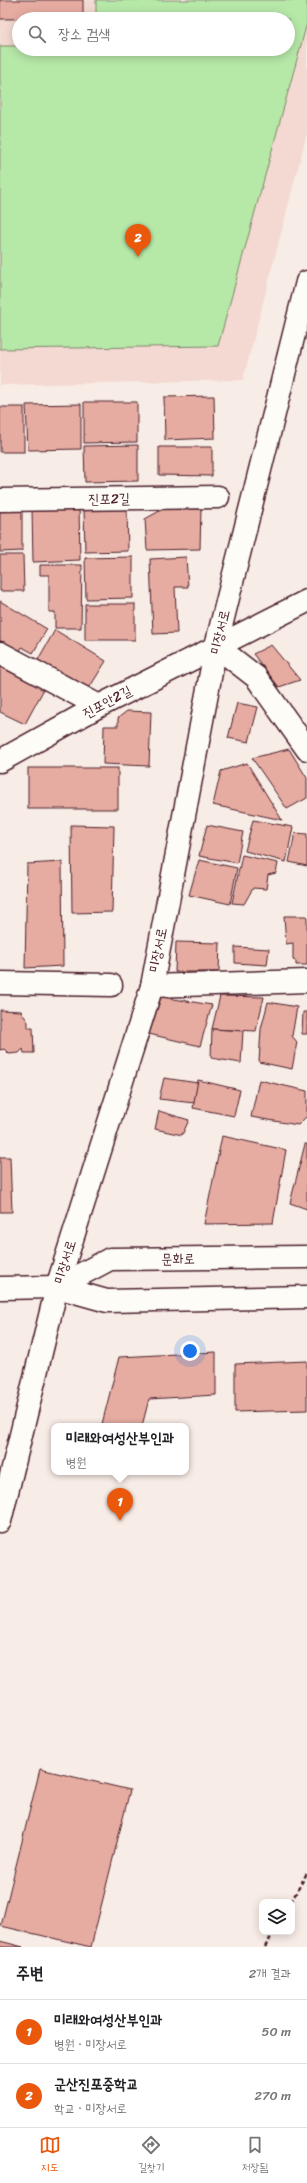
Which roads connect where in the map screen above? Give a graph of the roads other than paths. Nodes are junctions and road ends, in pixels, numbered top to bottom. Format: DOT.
graph roads {
  1 [pos="307,282"];
  2 [pos="218,497"];
  3 [pos="0,500"];
  4 [pos="307,601"];
  5 [pos="216,646"];
  6 [pos="0,654"];
  7 [pos="99,706"];
  8 [pos="306,746"];
  9 [pos="0,748"];
  10 [pos="24,748"];
  11 [pos="0,761"];
  12 [pos="307,980"];
  13 [pos="0,984"];
  14 [pos="111,985"];
  15 [pos="152,986"];
  16 [pos="307,1257"];
  17 [pos="57,1287"];
  18 [pos="0,1288"];
  19 [pos="307,1297"];
  20 [pos="0,1520"];
  1 -- 5 [label="street, 미장서로"];
  2 -- 3 [label="street, 진포2길"];
  4 -- 5 [label="street, 진포안2길"];
  5 -- 7 [label="street, 진포안2길"];
  5 -- 8 [label="street"];
  5 -- 15 [label="street, 미장서로"];
  6 -- 7 [label="street"];
  7 -- 10 [label="street, 진포안2길"];
  9 -- 10 [label="street"];
  10 -- 11 [label="street, 진포안2길"];
  12 -- 15 [label="street, 미장서로"];
  13 -- 14 [label="street"];
  15 -- 17 [label="street, 미장서로"];
  16 -- 17 [label="street, 문화로"];
  17 -- 18 [label="street, 문화로"];
  17 -- 19 [label="street, 문화로"];
  17 -- 20 [label="street, 미장서로"];
}
